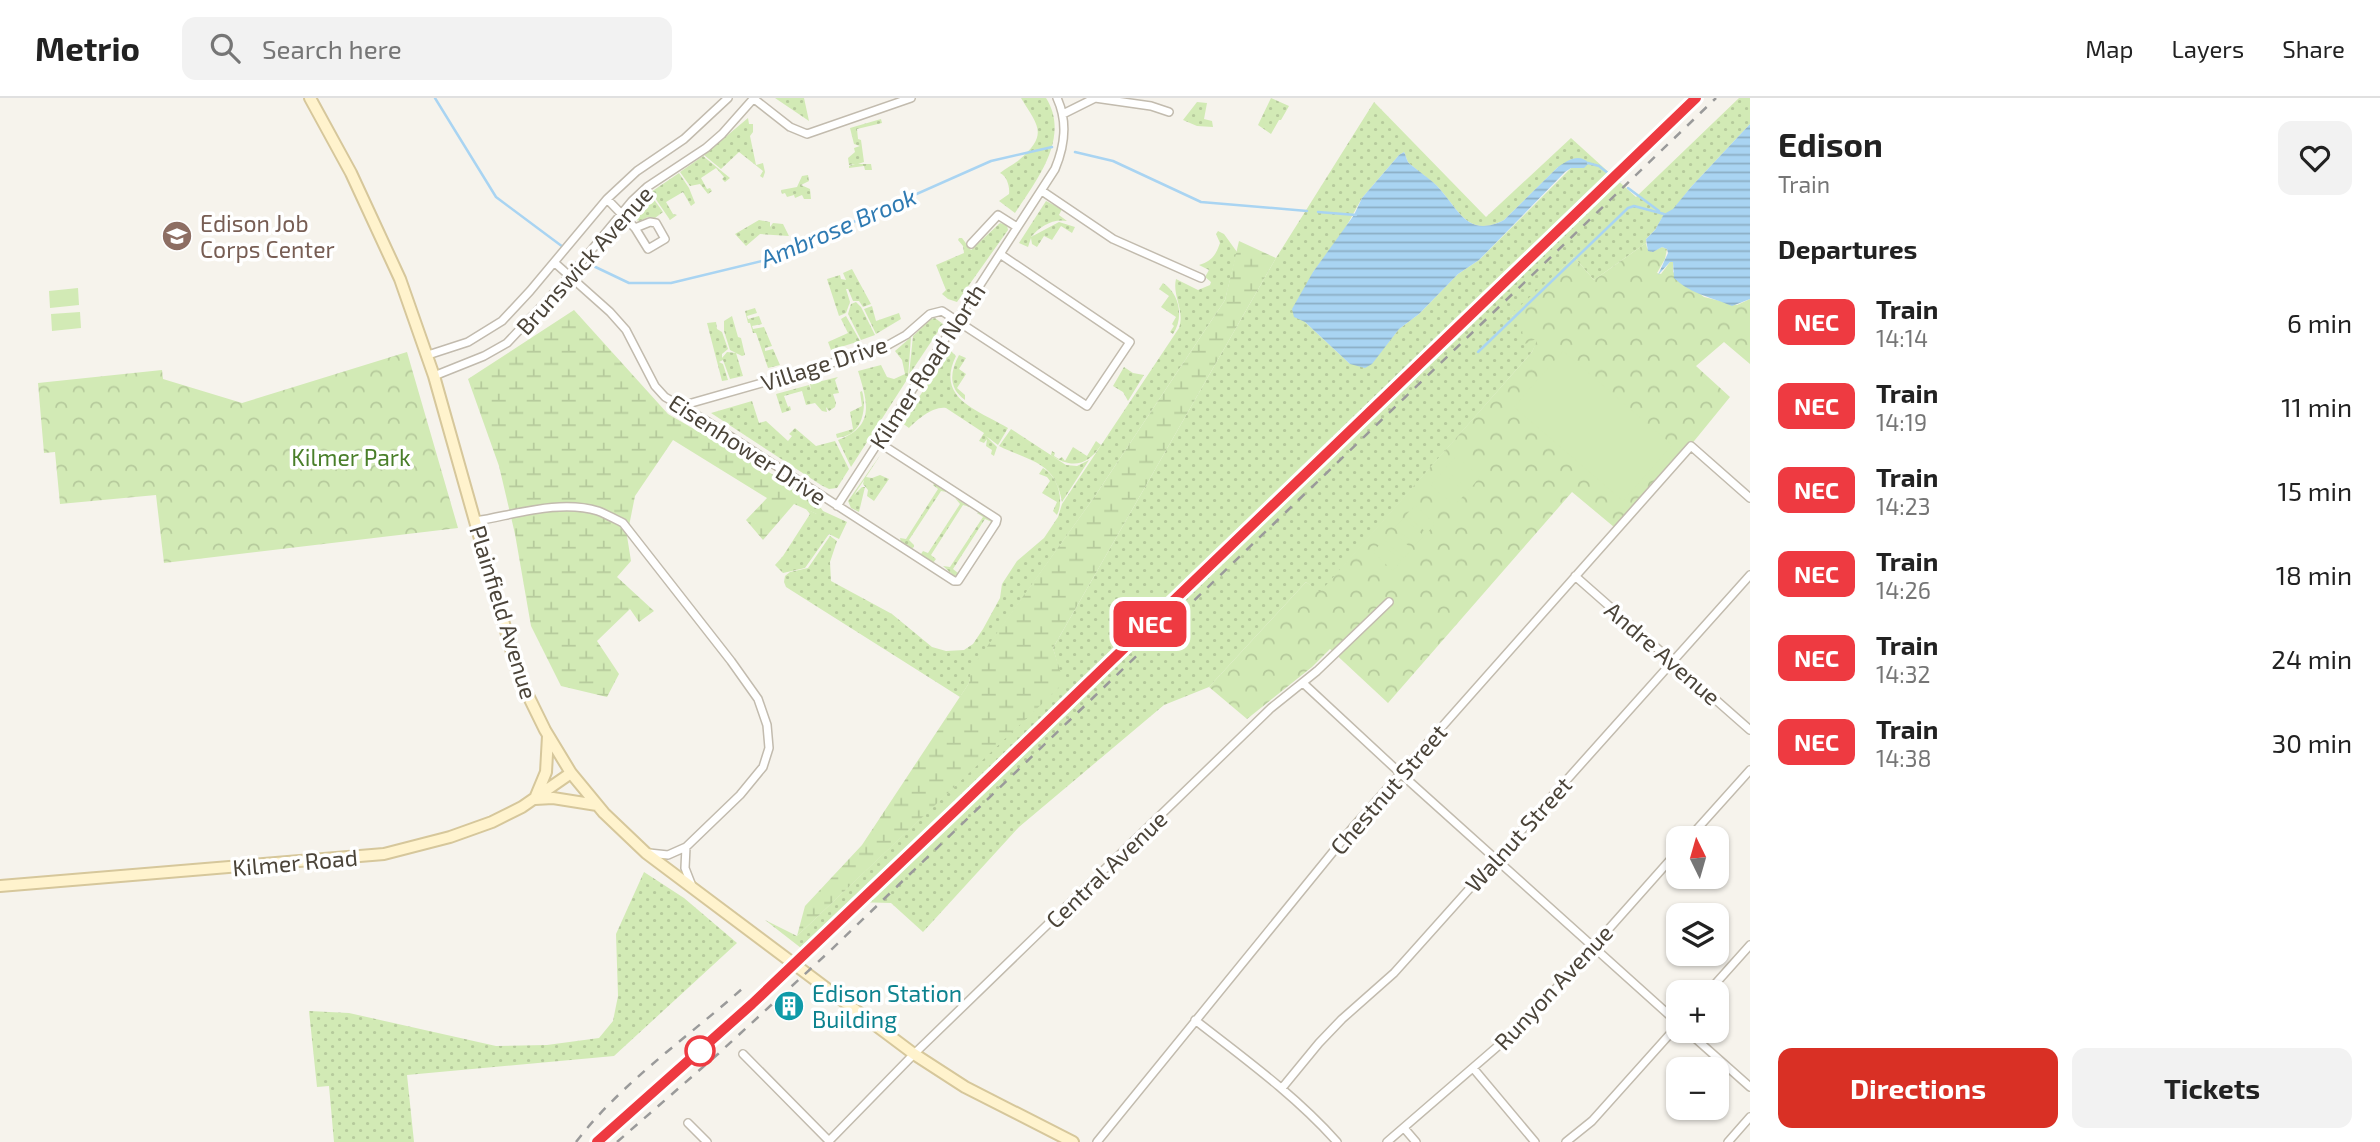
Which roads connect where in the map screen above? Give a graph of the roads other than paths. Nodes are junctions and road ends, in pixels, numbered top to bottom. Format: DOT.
graph roads {
  1 [pos="310,98"];
  2 [pos="728,98"];
  3 [pos="753,98"];
  4 [pos="911,98"];
  5 [pos="1057,98"];
  6 [pos="1169,112"];
  7 [pos="1063,114"];
  8 [pos="1042,191"];
  9 [pos="607,199"];
  10 [pos="621,215"];
  11 [pos="1017,227"];
  12 [pos="635,228"];
  13 [pos="971,244"];
  14 [pos="1000,254"];
  15 [pos="555,263"];
  16 [pos="570,276"];
  17 [pos="1201,278"];
  18 [pos="958,320"];
  19 [pos="428,355"];
  20 [pos="434,376"];
  21 [pos="681,407"];
  22 [pos="878,442"];
  23 [pos="1750,498"];
  24 [pos="836,506"];
  25 [pos="476,521"];
  26 [pos="1750,575"];
  27 [pos="1575,576"];
  28 [pos="1389,602"];
  29 [pos="1672,662"];
  30 [pos="1303,683"];
  31 [pos="1750,730"];
  32 [pos="548,736"];
  33 [pos="1750,770"];
  34 [pos="571,773"];
  35 [pos="1400,773"];
  36 [pos="535,799"];
  37 [pos="597,805"];
  38 [pos="1700,826"];
  39 [pos="686,847"];
  40 [pos="646,853"];
  41 [pos="1496,858"];
  42 [pos="1666,864"];
  43 [pos="0,886"];
  44 [pos="692,886"];
  45 [pos="1750,945"];
  46 [pos="1592,947"];
  47 [pos="1719,980"];
  48 [pos="1666,1013"];
  49 [pos="1195,1020"];
  50 [pos="1666,1038"];
  51 [pos="1700,1043"];
  52 [pos="743,1054"];
  53 [pos="914,1054"];
  54 [pos="1473,1068"];
  55 [pos="1750,1087"];
  56 [pos="1282,1088"];
  57 [pos="1750,1117"];
  58 [pos="688,1123"];
  59 [pos="1404,1128"];
  60 [pos="707,1142"];
  61 [pos="829,1142"];
  62 [pos="1073,1142"];
  63 [pos="1097,1142"];
  64 [pos="1337,1142"];
  65 [pos="1387,1142"];
  66 [pos="1416,1142"];
  67 [pos="1535,1142"];
  68 [pos="1566,1142"];
  69 [pos="1728,1142"];
  1 -- 19 [label="main road, Plainfield Avenue"];
  2 -- 9 [label="street"];
  3 -- 4 [label="street"];
  3 -- 10 [label="street, Brunswick Avenue"];
  5 -- 7 [label="street, Kilmer Road North"];
  6 -- 7 [label="street"];
  7 -- 8 [label="street, Kilmer Road North"];
  8 -- 11 [label="street, Kilmer Road North"];
  8 -- 17 [label="street"];
  9 -- 10 [label="street"];
  9 -- 15 [label="street"];
  10 -- 12 [label="street"];
  10 -- 16 [label="street, Brunswick Avenue"];
  11 -- 13 [label="street, Kilmer Road North"];
  11 -- 14 [label="street, Kilmer Road North"];
  14 -- 18 [label="street, Kilmer Road North"];
  14 -- 18 [label="street"];
  15 -- 16 [label="street, Eisenhower Drive"];
  15 -- 19 [label="street"];
  16 -- 20 [label="street, Brunswick Avenue"];
  16 -- 21 [label="street, Eisenhower Drive"];
  18 -- 21 [label="street, Village Drive"];
  18 -- 22 [label="street, Kilmer Road North"];
  19 -- 20 [label="main road, Plainfield Avenue"];
  20 -- 25 [label="main road, Plainfield Avenue"];
  21 -- 24 [label="street, Eisenhower Drive"];
  22 -- 24 [label="street, Kilmer Road North"];
  22 -- 24 [label="street, Eisenhower Drive"];
  23 -- 27 [label="street, Chestnut Street"];
  25 -- 32 [label="main road, Plainfield Avenue"];
  25 -- 39 [label="street"];
  26 -- 29 [label="street, Walnut Street"];
  27 -- 29 [label="street, Andre Avenue"];
  27 -- 35 [label="street, Chestnut Street"];
  28 -- 30 [label="street, Central Avenue"];
  29 -- 31 [label="street, Andre Avenue"];
  29 -- 41 [label="street, Walnut Street"];
  30 -- 35 [label="street"];
  30 -- 53 [label="street, Central Avenue"];
  32 -- 34 [label="main road, Plainfield Avenue"];
  32 -- 36 [label="main road"];
  33 -- 38 [label="street"];
  34 -- 36 [label="main road, Kilmer Road"];
  34 -- 37 [label="main road, Plainfield Avenue"];
  35 -- 41 [label="street"];
  35 -- 49 [label="street, Chestnut Street"];
  36 -- 37 [label="main road"];
  36 -- 43 [label="main road, Kilmer Road"];
  37 -- 40 [label="main road, Plainfield Avenue"];
  39 -- 40 [label="street"];
  39 -- 44 [label="street"];
  40 -- 44 [label="main road, Plainfield Avenue"];
  41 -- 46 [label="street"];
  41 -- 56 [label="street, Walnut Street"];
  42 -- 46 [label="street, Runyon Avenue"];
  44 -- 53 [label="main road, Plainfield Avenue"];
  45 -- 47 [label="street"];
  46 -- 48 [label="street"];
  46 -- 54 [label="street, Runyon Avenue"];
  49 -- 56 [label="street"];
  49 -- 63 [label="street, Chestnut Street"];
  50 -- 68 [label="street"];
  51 -- 55 [label="street"];
  52 -- 61 [label="street"];
  53 -- 61 [label="street, Central Avenue"];
  53 -- 62 [label="main road, Plainfield Avenue"];
  54 -- 59 [label="street, Runyon Avenue"];
  54 -- 67 [label="street"];
  56 -- 64 [label="street"];
  57 -- 69 [label="street"];
  58 -- 60 [label="street"];
  59 -- 65 [label="street, Runyon Avenue"];
  59 -- 66 [label="street"];
}
